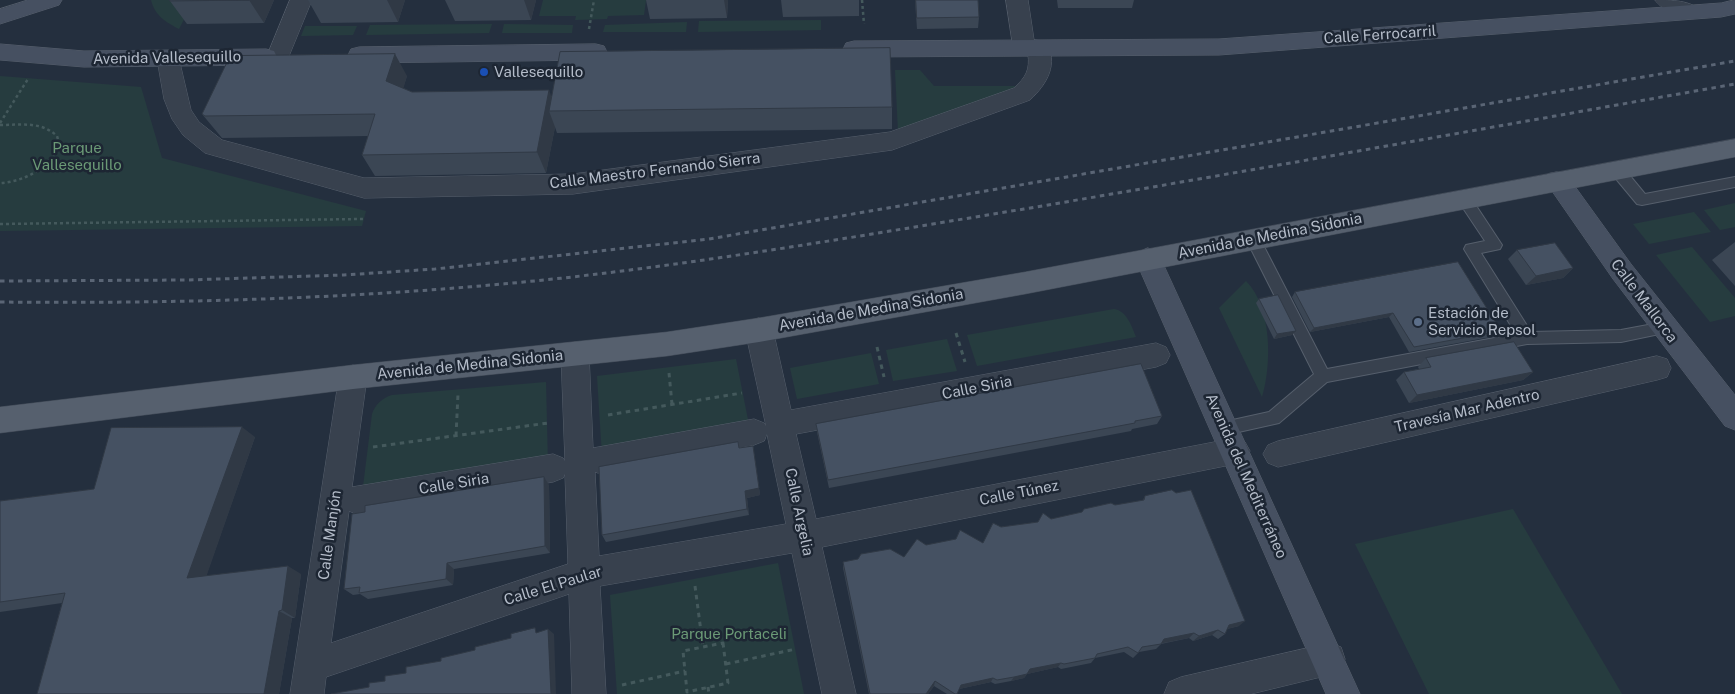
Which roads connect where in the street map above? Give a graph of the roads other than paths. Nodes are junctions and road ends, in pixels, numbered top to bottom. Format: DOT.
graph roads {
  1 [pos="51,0"];
  2 [pos="302,0"];
  3 [pos="1017,0"];
  4 [pos="1666,0"];
  5 [pos="1735,7"];
  6 [pos="1691,12"];
  7 [pos="0,17"];
  8 [pos="1031,47"];
  9 [pos="835,49"];
  10 [pos="0,52"];
  11 [pos="613,52"];
  12 [pos="337,56"];
  13 [pos="168,59"];
  14 [pos="1735,148"];
  15 [pos="1617,170"];
  16 [pos="1557,181"];
  17 [pos="1735,182"];
  18 [pos="1464,199"];
  19 [pos="1253,239"];
  20 [pos="1148,259"];
  21 [pos="1664,328"];
  22 [pos="759,330"];
  23 [pos="1527,338"];
  24 [pos="575,354"];
  25 [pos="1156,355"];
  26 [pos="1656,368"];
  27 [pos="1323,376"];
  28 [pos="353,377"];
  29 [pos="1735,417"];
  30 [pos="0,420"];
  31 [pos="797,421"];
  32 [pos="754,432"];
  33 [pos="1230,439"];
  34 [pos="1278,454"];
  35 [pos="598,460"];
  36 [pos="553,468"];
  37 [pos="356,500"];
  38 [pos="803,536"];
  39 [pos="583,574"];
  40 [pos="1328,659"];
  41 [pos="309,680"];
  42 [pos="590,694"];
  43 [pos="840,694"];
  44 [pos="1181,694"];
  45 [pos="1343,694"];
  1 -- 7 [label="street"];
  2 -- 13 [label="street, Avenida Vallesequillo"];
  3 -- 8 [label="street, Calle Maestro Fernando Sierra"];
  4 -- 6 [label="street"];
  5 -- 6 [label="street, Calle Ferrocarril"];
  6 -- 8 [label="street, Calle Ferrocarril"];
  8 -- 9 [label="street"];
  8 -- 13 [label="street, Calle Maestro Fernando Sierra"];
  10 -- 13 [label="street, Avenida Vallesequillo"];
  11 -- 12 [label="street"];
  14 -- 15 [label="main road, Avenida de Medina Sidonia"];
  15 -- 16 [label="main road, Avenida de Medina Sidonia"];
  15 -- 17 [label="lane"];
  16 -- 18 [label="main road, Avenida de Medina Sidonia"];
  16 -- 21 [label="street, Calle Mallorca"];
  18 -- 19 [label="main road, Avenida de Medina Sidonia"];
  18 -- 23 [label="lane"];
  19 -- 20 [label="main road, Avenida de Medina Sidonia"];
  19 -- 27 [label="lane"];
  20 -- 22 [label="main road, Avenida de Medina Sidonia"];
  20 -- 33 [label="street, Avenida del Mediterráneo"];
  21 -- 23 [label="lane"];
  21 -- 29 [label="street, Calle Mallorca"];
  22 -- 24 [label="main road, Avenida de Medina Sidonia"];
  22 -- 38 [label="street, Calle Argelia"];
  23 -- 27 [label="lane"];
  24 -- 28 [label="main road, Avenida de Medina Sidonia"];
  24 -- 39 [label="street"];
  25 -- 31 [label="street, Calle Siria"];
  26 -- 34 [label="street, Travesía Mar Adentro"];
  27 -- 33 [label="lane"];
  28 -- 30 [label="main road, Avenida de Medina Sidonia"];
  28 -- 41 [label="street, Calle Manjón"];
  32 -- 35 [label="street"];
  33 -- 38 [label="street, Calle Túnez"];
  33 -- 40 [label="street, Avenida del Mediterráneo"];
  36 -- 37 [label="street, Calle Siria"];
  38 -- 39 [label="street, Calle El Paular"];
  38 -- 43 [label="street, Calle Argelia"];
  39 -- 41 [label="street, Calle El Paular"];
  39 -- 42 [label="street"];
  40 -- 44 [label="street"];
  40 -- 45 [label="street, Avenida del Mediterráneo"];
}
